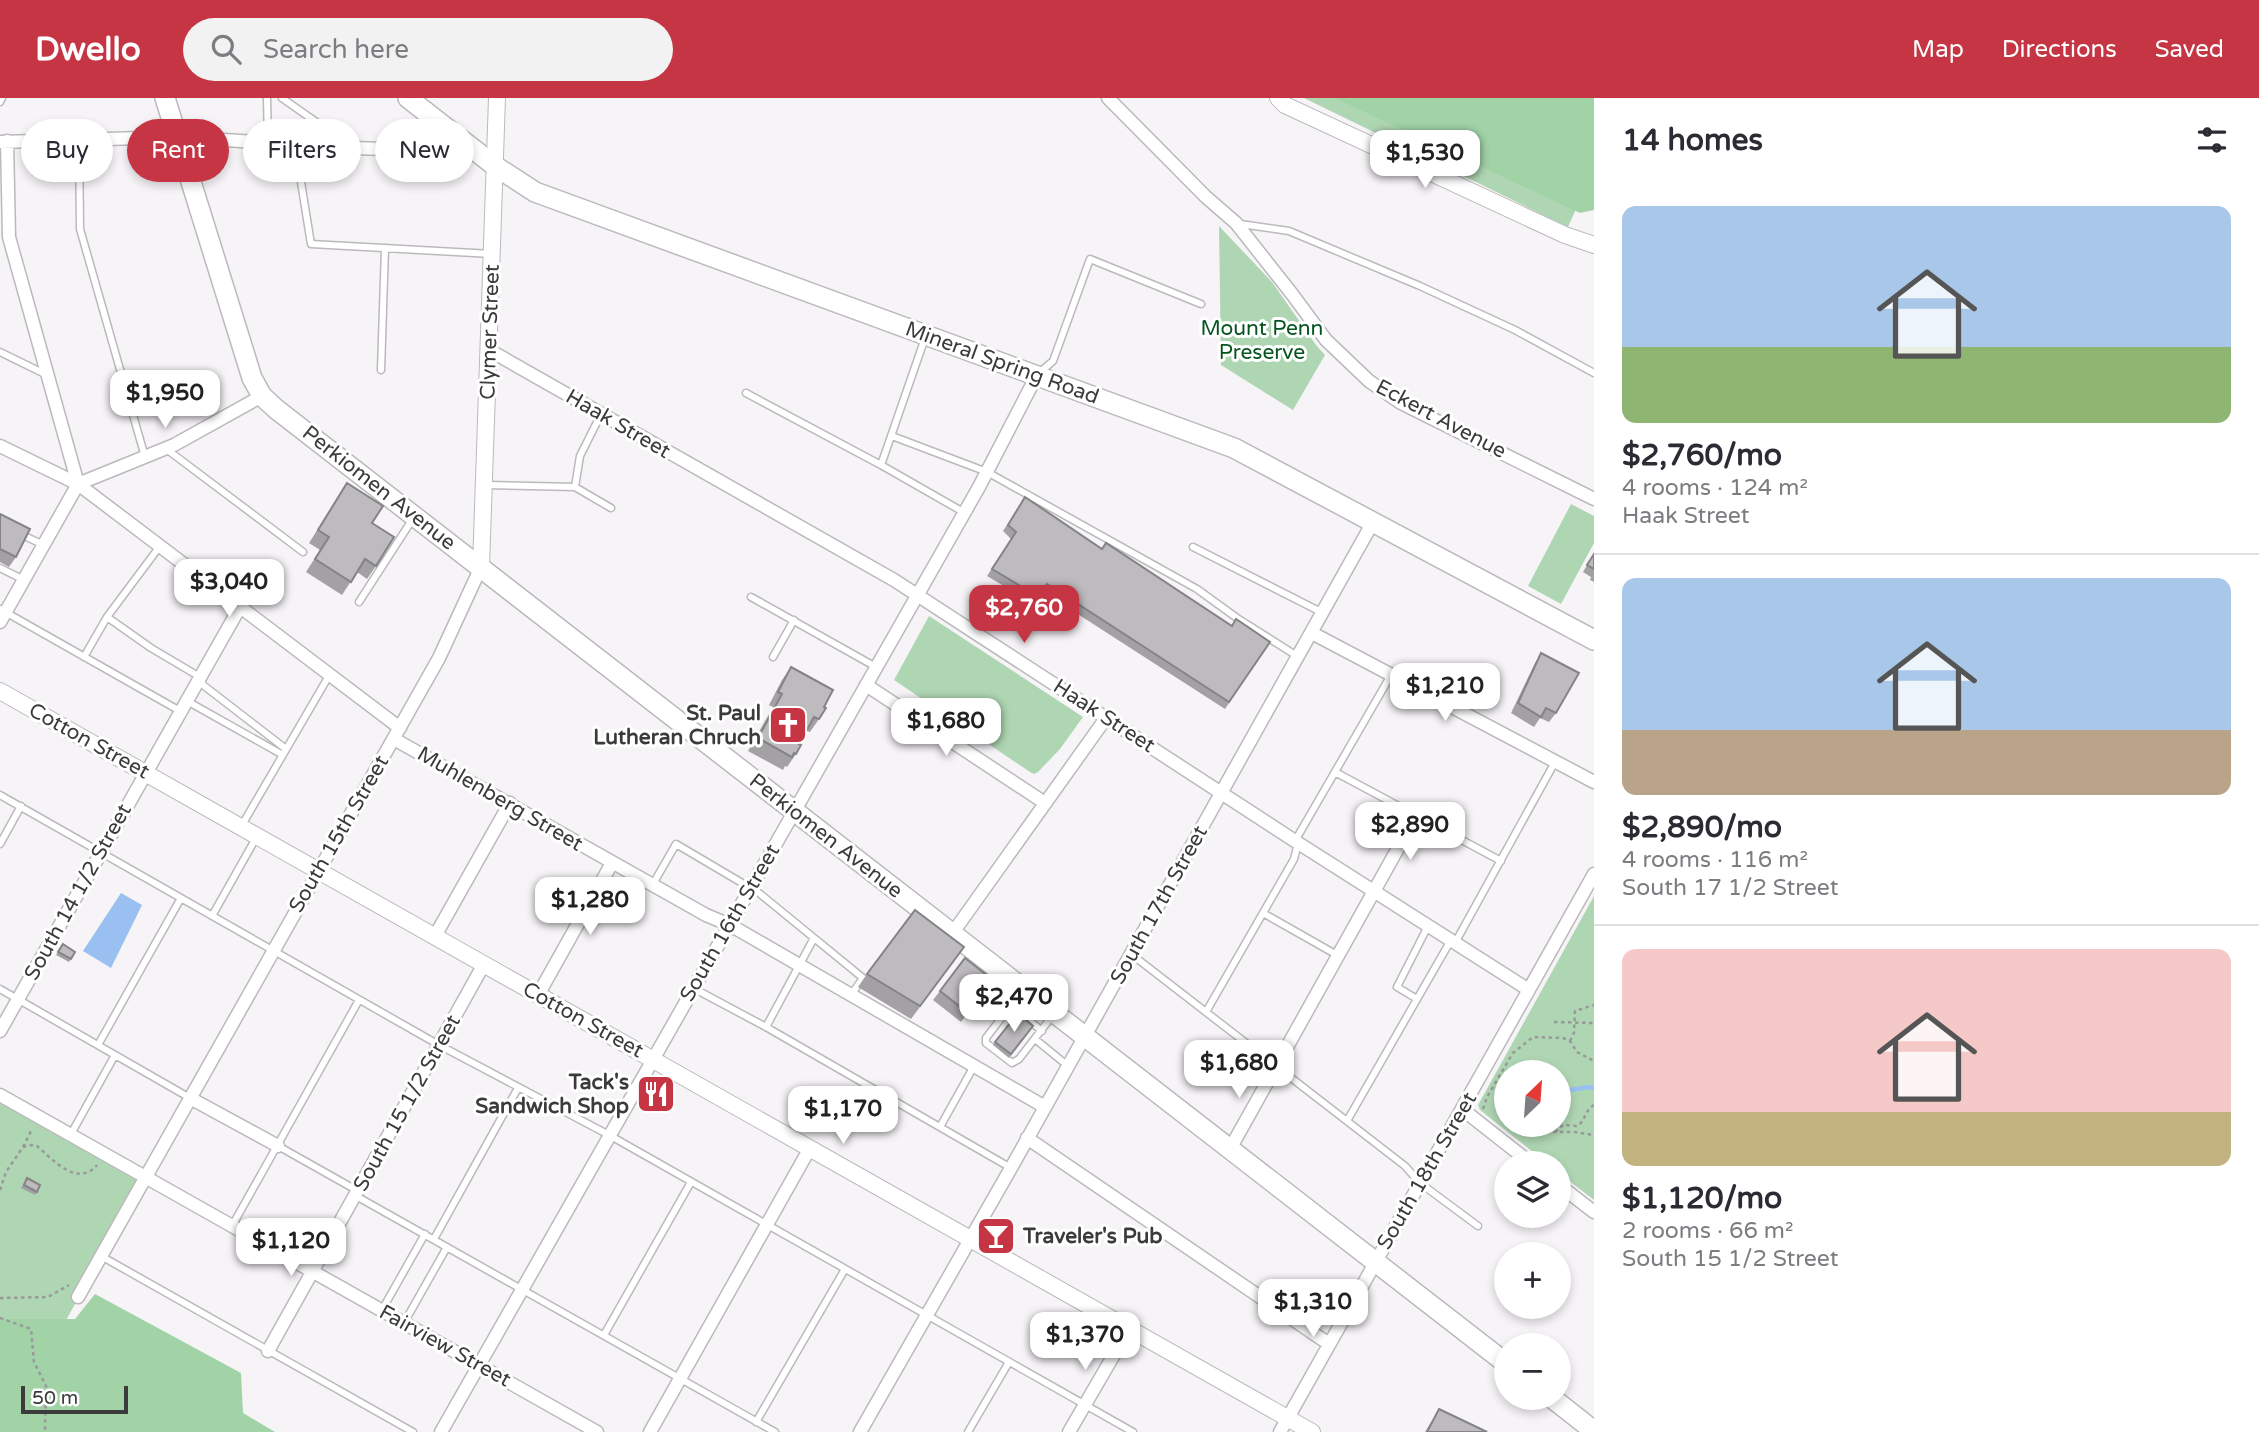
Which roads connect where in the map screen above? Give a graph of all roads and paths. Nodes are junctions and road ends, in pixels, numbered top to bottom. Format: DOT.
graph roads {
  1 [pos="165,98"];
  2 [pos="267,98"];
  3 [pos="282,98"];
  4 [pos="408,98"];
  5 [pos="497,98"];
  6 [pos="1108,98"];
  7 [pos="1278,98"];
  8 [pos="171,119"];
  9 [pos="267,119"];
  10 [pos="312,119"];
  11 [pos="3,141"];
  12 [pos="21,141"];
  13 [pos="361,148"];
  14 [pos="477,152"];
  15 [pos="495,166"];
  16 [pos="79,182"];
  17 [pos="191,182"];
  18 [pos="301,182"];
  19 [pos="1236,223"];
  20 [pos="5,237"];
  21 [pos="1594,245"];
  22 [pos="385,248"];
  23 [pos="492,254"];
  24 [pos="1201,304"];
  25 [pos="926,334"];
  26 [pos="489,350"];
  27 [pos="0,352"];
  28 [pos="381,370"];
  29 [pos="1594,373"];
  30 [pos="1037,375"];
  31 [pos="48,376"];
  32 [pos="746,393"];
  33 [pos="262,396"];
  34 [pos="601,414"];
  35 [pos="892,436"];
  36 [pos="0,446"];
  37 [pos="165,448"];
  38 [pos="145,457"];
  39 [pos="881,465"];
  40 [pos="987,472"];
  41 [pos="78,484"];
  42 [pos="484,485"];
  43 [pos="575,487"];
  44 [pos="1594,499"];
  45 [pos="611,508"];
  46 [pos="965,513"];
  47 [pos="415,516"];
  48 [pos="1373,523"];
  49 [pos="11,529"];
  50 [pos="44,545"];
  51 [pos="160,546"];
  52 [pos="1193,547"];
  53 [pos="303,552"];
  54 [pos="481,567"];
  55 [pos="0,568"];
  56 [pos="24,580"];
  57 [pos="918,595"];
  58 [pos="751,597"];
  59 [pos="359,602"];
  60 [pos="240,607"];
  61 [pos="1323,613"];
  62 [pos="2,615"];
  63 [pos="107,617"];
  64 [pos="794,620"];
  65 [pos="1312,633"];
  66 [pos="1594,640"];
  67 [pos="84,657"];
  68 [pos="773,657"];
  69 [pos="1299,657"];
  70 [pos="877,667"];
  71 [pos="330,674"];
  72 [pos="1391,675"];
  73 [pos="200,677"];
  74 [pos="866,685"];
  75 [pos="0,691"];
  76 [pos="183,706"];
  77 [pos="1106,718"];
  78 [pos="397,733"];
  79 [pos="284,752"];
  80 [pos="1555,762"];
  81 [pos="1335,772"];
  82 [pos="145,773"];
  83 [pos="1594,782"];
  84 [pos="1222,793"];
  85 [pos="0,795"];
  86 [pos="510,803"];
  87 [pos="1045,803"];
  88 [pos="21,806"];
  89 [pos="794,811"];
  90 [pos="1416,816"];
  91 [pos="241,827"];
  92 [pos="257,836"];
  93 [pos="1297,842"];
  94 [pos="0,844"];
  95 [pos="101,851"];
  96 [pos="1501,861"];
  97 [pos="612,863"];
  98 [pos="318,870"];
  99 [pos="1594,874"];
  100 [pos="653,885"];
  101 [pos="751,887"];
  102 [pos="1375,892"];
  103 [pos="181,898"];
  104 [pos="1263,913"];
  105 [pos="212,916"];
  106 [pos="730,925"];
  107 [pos="1428,926"];
  108 [pos="952,934"];
  109 [pos="435,936"];
  110 [pos="814,938"];
  111 [pos="1453,942"];
  112 [pos="272,951"];
  113 [pos="1131,954"];
  114 [pos="1339,956"];
  115 [pos="484,964"];
  116 [pos="799,965"];
  117 [pos="693,988"];
  118 [pos="0,989"];
  119 [pos="1023,989"];
  120 [pos="1529,990"];
  121 [pos="538,995"];
  122 [pos="851,995"];
  123 [pos="1417,999"];
  124 [pos="18,1000"];
  125 [pos="359,1000"];
  126 [pos="1594,1005"];
  127 [pos="1011,1006"];
  128 [pos="1206,1012"];
  129 [pos="1054,1013"];
  130 [pos="1554,1022"];
  131 [pos="1574,1023"];
  132 [pos="1593,1023"];
  133 [pos="766,1027"];
  134 [pos="0,1031"];
  135 [pos="1042,1031"];
  136 [pos="1084,1037"];
  137 [pos="1035,1039"];
  138 [pos="1570,1041"];
  139 [pos="98,1045"];
  140 [pos="439,1045"];
  141 [pos="115,1055"];
  142 [pos="652,1059"];
  143 [pos="1594,1061"];
  144 [pos="974,1066"];
  145 [pos="1068,1066"];
  146 [pos="1276,1066"];
  147 [pos="519,1088"];
  148 [pos="0,1095"];
  149 [pos="190,1098"];
  150 [pos="1594,1105"];
  151 [pos="1045,1107"];
  152 [pos="1462,1109"];
  153 [pos="1486,1113"];
  154 [pos="1347,1121"];
  155 [pos="1572,1126"];
  156 [pos="940,1127"];
  157 [pos="33,1128"];
  158 [pos="1572,1132"];
  159 [pos="71,1135"];
  160 [pos="609,1135"];
  161 [pos="1594,1136"];
  162 [pos="1027,1138"];
  163 [pos="278,1146"];
  164 [pos="23,1147"];
  165 [pos="810,1148"];
  166 [pos="1230,1149"];
  167 [pos="1515,1151"];
  168 [pos="105,1154"];
  169 [pos="1011,1168"];
  170 [pos="145,1177"];
  171 [pos="691,1182"];
  172 [pos="1420,1183"];
  173 [pos="0,1190"];
  174 [pos="356,1194"];
  175 [pos="1571,1194"];
  176 [pos="1594,1212"];
  177 [pos="232,1226"];
  178 [pos="768,1226"];
  179 [pos="1478,1226"];
  180 [pos="425,1234"];
  181 [pos="434,1239"];
  182 [pos="970,1239"];
  183 [pos="447,1247"];
  184 [pos="101,1256"];
  185 [pos="1375,1262"];
  186 [pos="845,1269"];
  187 [pos="93,1271"];
  188 [pos="313,1271"];
  189 [pos="522,1288"];
  190 [pos="0,1297"];
  191 [pos="78,1297"];
  192 [pos="382,1310"];
  193 [pos="926,1315"];
  194 [pos="0,1318"];
  195 [pos="404,1323"];
  196 [pos="1129,1329"];
  197 [pos="604,1335"];
  198 [pos="1329,1344"];
  199 [pos="268,1351"];
  200 [pos="1494,1354"];
  201 [pos="1009,1362"];
  202 [pos="479,1365"];
  203 [pos="680,1378"];
  204 [pos="1085,1405"];
  205 [pos="1567,1410"];
  206 [pos="757,1422"];
  207 [pos="1284,1425"];
  208 [pos="1594,1431"];
  209 [pos="47,1432"];
  210 [pos="413,1432"];
  211 [pos="441,1432"];
  212 [pos="597,1432"];
  213 [pos="650,1432"];
  214 [pos="775,1432"];
  215 [pos="860,1432"];
  216 [pos="968,1432"];
  217 [pos="1069,1432"];
  218 [pos="1133,1432"];
  219 [pos="1312,1432"];
  1 -- 8 [label="main road, Perkiomen Avenue"];
  2 -- 9 [label="lane"];
  3 -- 10 [label="lane"];
  4 -- 14 [label="main road, Mineral Spring Road"];
  5 -- 15 [label="street, Clymer Street"];
  6 -- 19 [label="street, Eckert Avenue"];
  7 -- 21 [label="street"];
  11 -- 12 [label="street"];
  11 -- 20 [label="street"];
  13 -- 14 [label="street"];
  14 -- 15 [label="main road, Mineral Spring Road"];
  15 -- 23 [label="street, Clymer Street"];
  15 -- 25 [label="main road, Mineral Spring Road"];
  16 -- 38 [label="lane"];
  17 -- 33 [label="main road, Perkiomen Avenue"];
  18 -- 22 [label="lane"];
  19 -- 29 [label="lane"];
  19 -- 44 [label="street, Eckert Avenue"];
  20 -- 31 [label="street"];
  22 -- 23 [label="lane"];
  22 -- 28 [label="lane"];
  23 -- 26 [label="street, Clymer Street"];
  24 -- 30 [label="lane"];
  25 -- 30 [label="main road, Mineral Spring Road"];
  25 -- 35 [label="lane"];
  26 -- 34 [label="street, Haak Street"];
  26 -- 42 [label="street, Clymer Street"];
  27 -- 31 [label="lane"];
  30 -- 40 [label="street, South 16th Street"];
  30 -- 48 [label="main road, Mineral Spring Road"];
  31 -- 41 [label="street"];
  32 -- 39 [label="lane"];
  33 -- 37 [label="street"];
  33 -- 47 [label="main road, Perkiomen Avenue"];
  34 -- 43 [label="lane"];
  34 -- 57 [label="street, Haak Street"];
  35 -- 39 [label="lane"];
  35 -- 40 [label="lane"];
  36 -- 41 [label="street, Muhlenberg Street"];
  37 -- 38 [label="street"];
  37 -- 53 [label="lane"];
  38 -- 41 [label="street"];
  39 -- 46 [label="lane"];
  40 -- 46 [label="street, South 16th Street"];
  40 -- 69 [label="lane"];
  41 -- 50 [label="street"];
  41 -- 51 [label="street, Muhlenberg Street"];
  42 -- 43 [label="lane"];
  42 -- 54 [label="street, Clymer Street"];
  43 -- 45 [label="lane"];
  46 -- 57 [label="street, South 16th Street"];
  47 -- 54 [label="main road, Perkiomen Avenue"];
  47 -- 59 [label="lane"];
  48 -- 61 [label="street, South 17th Street"];
  48 -- 66 [label="main road, Mineral Spring Road"];
  49 -- 50 [label="lane"];
  50 -- 56 [label="street"];
  51 -- 60 [label="street, Muhlenberg Street"];
  51 -- 63 [label="lane"];
  52 -- 61 [label="lane"];
  54 -- 78 [label="street, South 15th Street"];
  54 -- 89 [label="main road, Perkiomen Avenue"];
  55 -- 56 [label="lane"];
  56 -- 62 [label="street"];
  57 -- 70 [label="street, South 16th Street"];
  57 -- 77 [label="street, Haak Street"];
  58 -- 64 [label="lane"];
  60 -- 71 [label="street, Muhlenberg Street"];
  60 -- 73 [label="street, South 14 1/2 Street"];
  61 -- 65 [label="street, South 17th Street"];
  62 -- 67 [label="lane"];
  63 -- 67 [label="lane"];
  63 -- 73 [label="lane"];
  64 -- 68 [label="lane"];
  64 -- 70 [label="lane"];
  65 -- 69 [label="street, South 17th Street"];
  65 -- 72 [label="street"];
  67 -- 76 [label="lane"];
  69 -- 84 [label="street, South 17th Street"];
  70 -- 74 [label="street, South 16th Street"];
  71 -- 78 [label="street, Muhlenberg Street"];
  71 -- 79 [label="lane"];
  72 -- 80 [label="street"];
  72 -- 81 [label="lane"];
  73 -- 76 [label="street, South 14 1/2 Street"];
  73 -- 79 [label="lane"];
  74 -- 87 [label="street"];
  74 -- 89 [label="street, South 16th Street"];
  75 -- 82 [label="street, Cotton Street"];
  76 -- 79 [label="lane"];
  76 -- 82 [label="street, South 14 1/2 Street"];
  77 -- 84 [label="street, Haak Street"];
  77 -- 87 [label="street"];
  78 -- 86 [label="street, Muhlenberg Street"];
  78 -- 98 [label="street, South 15th Street"];
  79 -- 91 [label="lane"];
  80 -- 83 [label="street"];
  80 -- 96 [label="lane"];
  81 -- 90 [label="lane"];
  81 -- 93 [label="lane"];
  82 -- 91 [label="street, Cotton Street"];
  82 -- 95 [label="street, South 14 1/2 Street"];
  84 -- 93 [label="street, Haak Street"];
  84 -- 113 [label="street, South 17th Street"];
  85 -- 88 [label="lane"];
  86 -- 97 [label="street, Muhlenberg Street"];
  86 -- 109 [label="street"];
  87 -- 108 [label="street"];
  88 -- 94 [label="lane"];
  88 -- 95 [label="lane"];
  89 -- 101 [label="street, South 16th Street"];
  89 -- 108 [label="main road, Perkiomen Avenue"];
  90 -- 96 [label="lane"];
  90 -- 102 [label="street"];
  91 -- 92 [label="street, Cotton Street"];
  92 -- 98 [label="street, Cotton Street"];
  92 -- 105 [label="lane"];
  93 -- 102 [label="street, Haak Street"];
  93 -- 104 [label="lane"];
  95 -- 103 [label="lane"];
  95 -- 124 [label="street, South 14 1/2 Street"];
  96 -- 111 [label="lane"];
  97 -- 100 [label="street, Muhlenberg Street"];
  97 -- 121 [label="street"];
  98 -- 109 [label="street, Cotton Street"];
  98 -- 112 [label="street, South 15th Street"];
  99 -- 120 [label="street, South 18th Street"];
  100 -- 101 [label="lane"];
  100 -- 106 [label="street, Muhlenberg Street"];
  101 -- 106 [label="street, South 16th Street"];
  101 -- 110 [label="lane"];
  102 -- 107 [label="street, Haak Street"];
  102 -- 114 [label="street"];
  103 -- 105 [label="lane"];
  103 -- 139 [label="lane"];
  104 -- 114 [label="lane"];
  104 -- 128 [label="lane"];
  105 -- 112 [label="lane"];
  106 -- 116 [label="street, Muhlenberg Street"];
  106 -- 117 [label="street, South 16th Street"];
  107 -- 111 [label="street, Haak Street"];
  107 -- 123 [label="lane"];
  108 -- 119 [label="main road, Perkiomen Avenue"];
  109 -- 115 [label="street, Cotton Street"];
  110 -- 116 [label="lane"];
  110 -- 122 [label="lane"];
  111 -- 120 [label="street, Haak Street"];
  111 -- 123 [label="lane"];
  112 -- 125 [label="lane"];
  112 -- 149 [label="street, South 15th Street"];
  113 -- 128 [label="lane"];
  113 -- 136 [label="street, South 17th Street"];
  114 -- 146 [label="street"];
  115 -- 121 [label="street, Cotton Street"];
  115 -- 140 [label="street, South 15 1/2 Street"];
  116 -- 122 [label="street, Muhlenberg Street"];
  116 -- 133 [label="lane"];
  117 -- 133 [label="lane"];
  117 -- 142 [label="street, South 16th Street"];
  118 -- 124 [label="lane"];
  119 -- 127 [label="lane"];
  119 -- 129 [label="main road, Perkiomen Avenue"];
  120 -- 152 [label="street, South 18th Street"];
  121 -- 142 [label="street, Cotton Street"];
  122 -- 144 [label="street, Muhlenberg Street"];
  123 -- 154 [label="lane"];
  124 -- 134 [label="street, South 14 1/2 Street"];
  124 -- 139 [label="lane"];
  125 -- 140 [label="lane"];
  125 -- 163 [label="lane"];
  126 -- 131 [label="path"];
  127 -- 135 [label="lane"];
  127 -- 137 [label="lane"];
  128 -- 146 [label="lane"];
  129 -- 135 [label="lane"];
  129 -- 136 [label="main road, Perkiomen Avenue"];
  130 -- 131 [label="path"];
  131 -- 132 [label="path"];
  131 -- 138 [label="path"];
  133 -- 156 [label="lane"];
  135 -- 137 [label="lane"];
  136 -- 145 [label="street, South 17th Street"];
  136 -- 166 [label="main road, Perkiomen Avenue"];
  137 -- 145 [label="lane"];
  138 -- 143 [label="path"];
  138 -- 153 [label="path"];
  139 -- 141 [label="lane"];
  140 -- 147 [label="lane"];
  140 -- 174 [label="street, South 15 1/2 Street"];
  141 -- 149 [label="lane"];
  141 -- 159 [label="lane"];
  142 -- 160 [label="street, South 16th Street"];
  142 -- 165 [label="street, Cotton Street"];
  144 -- 151 [label="street, Muhlenberg Street"];
  144 -- 156 [label="lane"];
  145 -- 151 [label="street, South 17th Street"];
  146 -- 154 [label="lane"];
  146 -- 166 [label="street"];
  147 -- 160 [label="lane"];
  147 -- 181 [label="lane"];
  148 -- 159 [label="street, Fairview Street"];
  149 -- 163 [label="street"];
  149 -- 170 [label="street, South 15th Street"];
  150 -- 155 [label="path"];
  151 -- 162 [label="street, South 17th Street"];
  152 -- 167 [label="street"];
  152 -- 172 [label="street, South 18th Street"];
  154 -- 172 [label="lane"];
  156 -- 169 [label="lane"];
  157 -- 164 [label="path"];
  158 -- 161 [label="path"];
  159 -- 168 [label="street, Fairview Street"];
  160 -- 171 [label="lane"];
  160 -- 189 [label="street, South 16th Street"];
  162 -- 169 [label="street, South 17th Street"];
  162 -- 198 [label="street"];
  163 -- 174 [label="lane"];
  163 -- 177 [label="lane"];
  164 -- 168 [label="path"];
  164 -- 173 [label="path"];
  165 -- 178 [label="street"];
  165 -- 182 [label="street, Cotton Street"];
  166 -- 185 [label="main road, Perkiomen Avenue"];
  168 -- 170 [label="street, Fairview Street"];
  169 -- 182 [label="street, South 17th Street"];
  170 -- 177 [label="street, Fairview Street"];
  170 -- 184 [label="street, South 15th Street"];
  171 -- 178 [label="lane"];
  171 -- 197 [label="lane"];
  172 -- 179 [label="lane"];
  172 -- 185 [label="street, South 18th Street"];
  174 -- 180 [label="lane"];
  174 -- 188 [label="street, South 15 1/2 Street"];
  175 -- 176 [label="street"];
  177 -- 188 [label="street, Fairview Street"];
  178 -- 186 [label="lane"];
  178 -- 203 [label="street"];
  180 -- 181 [label="lane"];
  180 -- 192 [label="lane"];
  181 -- 183 [label="lane"];
  182 -- 193 [label="street, South 17th Street"];
  182 -- 196 [label="street, Cotton Street"];
  183 -- 189 [label="lane"];
  183 -- 195 [label="lane"];
  184 -- 187 [label="street, South 15th Street"];
  184 -- 199 [label="lane"];
  185 -- 198 [label="street, South 18th Street"];
  185 -- 200 [label="main road, Perkiomen Avenue"];
  186 -- 193 [label="lane"];
  186 -- 206 [label="lane"];
  187 -- 190 [label="path"];
  187 -- 191 [label="street, South 15th Street"];
  188 -- 192 [label="street, Fairview Street"];
  188 -- 199 [label="street, South 15 1/2 Street"];
  189 -- 197 [label="lane"];
  189 -- 202 [label="street, South 16th Street"];
  192 -- 195 [label="street, Fairview Street"];
  193 -- 201 [label="lane"];
  193 -- 215 [label="street, South 17th Street"];
  194 -- 209 [label="path"];
  195 -- 202 [label="street, Fairview Street"];
  196 -- 204 [label="street"];
  196 -- 207 [label="street, Cotton Street"];
  197 -- 203 [label="lane"];
  198 -- 207 [label="street, South 18th Street"];
  199 -- 210 [label="lane"];
  201 -- 204 [label="lane"];
  201 -- 216 [label="lane"];
  202 -- 211 [label="street, South 16th Street"];
  202 -- 212 [label="street, Fairview Street"];
  203 -- 206 [label="lane"];
  203 -- 213 [label="street"];
  204 -- 217 [label="street"];
  204 -- 218 [label="lane"];
  205 -- 208 [label="main road"];
  206 -- 214 [label="lane"];
  207 -- 219 [label="street, Cotton Street"];
}
